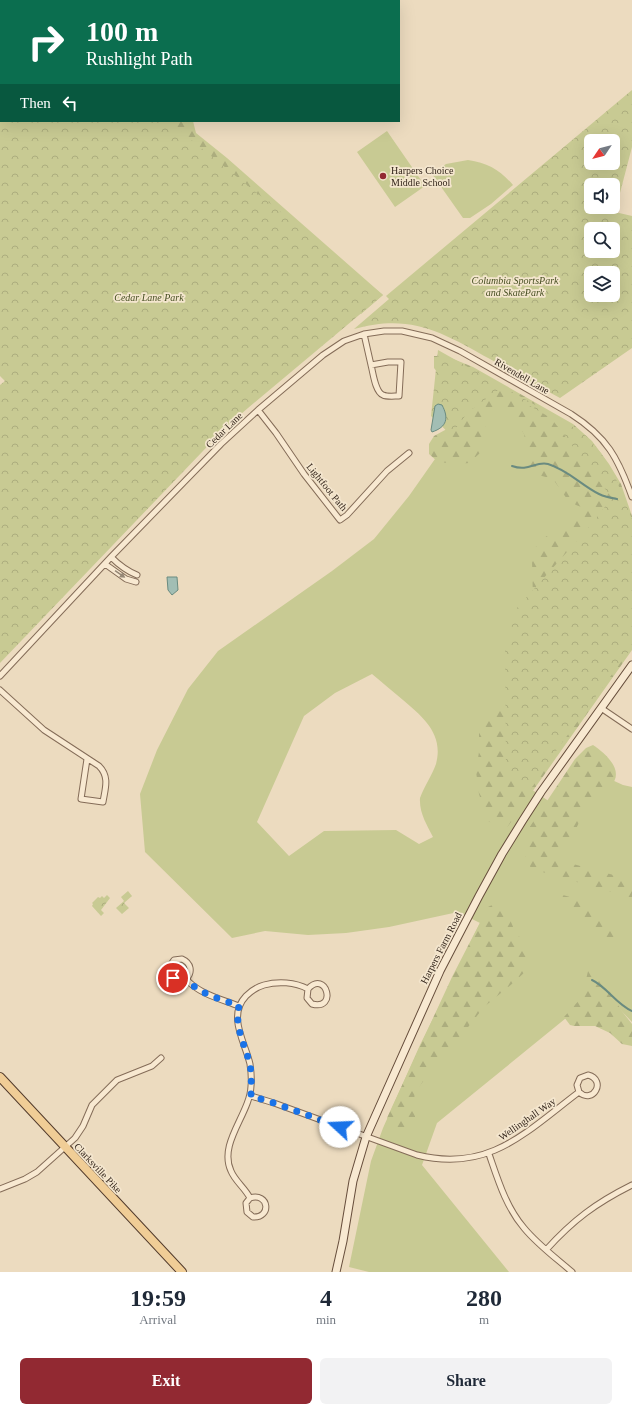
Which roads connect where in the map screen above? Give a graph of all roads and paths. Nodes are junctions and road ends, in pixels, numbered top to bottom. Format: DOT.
graph roads {
  1 [pos="364,334"];
  2 [pos="371,365"];
  3 [pos="258,410"];
  4 [pos="409,454"];
  5 [pos="632,497"];
  6 [pos="112,557"];
  7 [pos="105,564"];
  8 [pos="137,575"];
  9 [pos="136,582"];
  10 [pos="632,666"];
  11 [pos="0,676"];
  12 [pos="0,690"];
  13 [pos="601,708"];
  14 [pos="632,729"];
  15 [pos="87,759"];
  16 [pos="186,979"];
  17 [pos="308,989"];
  18 [pos="239,1006"];
  19 [pos="161,1058"];
  20 [pos="0,1076"];
  21 [pos="579,1092"];
  22 [pos="251,1096"];
  23 [pos="366,1137"];
  24 [pos="65,1147"];
  25 [pos="489,1154"];
  26 [pos="632,1185"];
  27 [pos="0,1189"];
  28 [pos="250,1198"];
  29 [pos="546,1250"];
  30 [pos="182,1272"];
  31 [pos="336,1272"];
  32 [pos="572,1272"];
  1 -- 2 [label="street"];
  1 -- 3 [label="street, Cedar Lane"];
  1 -- 5 [label="street, Rivendell Lane"];
  2 -- 2 [label="street"];
  3 -- 4 [label="street, Lightfoot Path"];
  3 -- 6 [label="street, Cedar Lane"];
  6 -- 7 [label="street, Cedar Lane"];
  6 -- 8 [label="street"];
  7 -- 9 [label="street, one-way"];
  7 -- 11 [label="street, Cedar Lane"];
  10 -- 13 [label="main road, Harpers Farm Road"];
  12 -- 15 [label="street"];
  13 -- 14 [label="street"];
  13 -- 23 [label="main road, Harpers Farm Road"];
  15 -- 15 [label="street"];
  16 -- 16 [label="street"];
  16 -- 18 [label="street"];
  17 -- 17 [label="street"];
  17 -- 18 [label="street"];
  18 -- 22 [label="street"];
  19 -- 24 [label="street"];
  20 -- 24 [label="main road, Clarksville Pike"];
  21 -- 21 [label="street"];
  21 -- 25 [label="street, Wellinghall Way"];
  22 -- 23 [label="street, Wellinghall Way"];
  22 -- 28 [label="street"];
  23 -- 25 [label="street, Wellinghall Way"];
  23 -- 31 [label="main road, Harpers Farm Road"];
  24 -- 27 [label="street"];
  24 -- 30 [label="main road, Clarksville Pike"];
  25 -- 29 [label="street"];
  26 -- 29 [label="street"];
  28 -- 28 [label="street"];
  29 -- 32 [label="street"];
}
